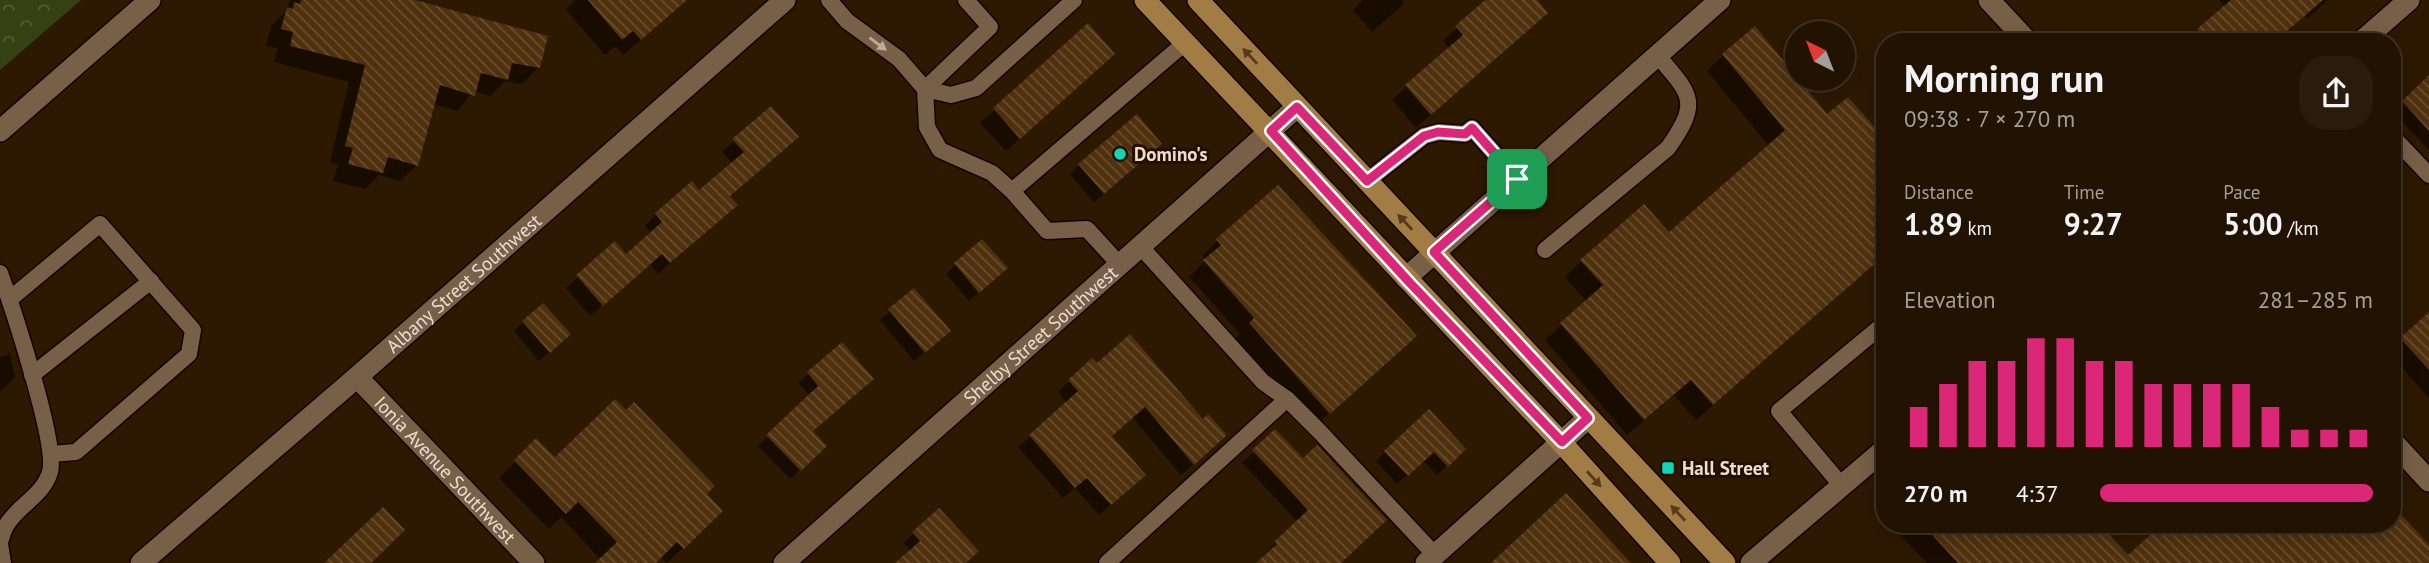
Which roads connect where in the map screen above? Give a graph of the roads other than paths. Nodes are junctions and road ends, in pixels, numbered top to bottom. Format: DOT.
graph roads {
  1 [pos="150,0"];
  2 [pos="785,0"];
  3 [pos="829,0"];
  4 [pos="966,0"];
  5 [pos="1074,0"];
  6 [pos="1145,0"];
  7 [pos="1198,0"];
  8 [pos="1720,0"];
  9 [pos="1989,0"];
  10 [pos="2409,0"];
  11 [pos="2020,33"];
  12 [pos="2371,33"];
  13 [pos="1186,42"];
  14 [pos="1657,55"];
  15 [pos="925,89"];
  16 [pos="1297,107"];
  17 [pos="0,131"];
  18 [pos="1271,131"];
  19 [pos="2401,145"];
  20 [pos="2429,175"];
  21 [pos="1517,179"];
  22 [pos="1367,181"];
  23 [pos="1012,191"];
  24 [pos="1141,247"];
  25 [pos="1545,250"];
  26 [pos="1434,252"];
  27 [pos="1120,265"];
  28 [pos="0,273"];
  29 [pos="1406,278"];
  30 [pos="151,282"];
  31 [pos="10,299"];
  32 [pos="1876,330"];
  33 [pos="32,375"];
  34 [pos="357,377"];
  35 [pos="1287,399"];
  36 [pos="1588,418"];
  37 [pos="1562,442"];
  38 [pos="2401,451"];
  39 [pos="51,454"];
  40 [pos="1876,457"];
  41 [pos="2429,481"];
  42 [pos="1842,486"];
  43 [pos="0,543"];
  44 [pos="1430,559"];
  45 [pos="3,563"];
  46 [pos="141,563"];
  47 [pos="534,563"];
  48 [pos="784,563"];
  49 [pos="1107,563"];
  50 [pos="1670,563"];
  51 [pos="1724,563"];
  52 [pos="1751,563"];
  1 -- 17 [label="street"];
  2 -- 34 [label="street, Albany Street Southwest"];
  3 -- 15 [label="lane, one-way"];
  4 -- 15 [label="lane"];
  5 -- 15 [label="lane"];
  6 -- 13 [label="main road"];
  16 -- 7 [label="main road, one-way"];
  8 -- 14 [label="street"];
  9 -- 11 [label="street"];
  10 -- 12 [label="street"];
  13 -- 18 [label="main road"];
  13 -- 23 [label="lane"];
  14 -- 21 [label="street"];
  14 -- 25 [label="lane"];
  15 -- 23 [label="lane"];
  16 -- 18 [label="street, Shelby Street Southwest"];
  16 -- 22 [label="main road"];
  18 -- 24 [label="street, Shelby Street Southwest"];
  18 -- 29 [label="main road"];
  19 -- 20 [label="lane"];
  21 -- 22 [label="lane"];
  21 -- 26 [label="street"];
  26 -- 22 [label="main road, one-way"];
  23 -- 27 [label="lane"];
  24 -- 27 [label="street, Shelby Street Southwest"];
  24 -- 35 [label="lane"];
  26 -- 29 [label="street"];
  26 -- 36 [label="main road"];
  27 -- 48 [label="street, Shelby Street Southwest"];
  28 -- 31 [label="lane"];
  29 -- 37 [label="main road"];
  30 -- 31 [label="lane"];
  30 -- 33 [label="lane"];
  30 -- 39 [label="lane"];
  31 -- 33 [label="lane"];
  32 -- 42 [label="lane"];
  33 -- 39 [label="lane"];
  34 -- 46 [label="street, Albany Street Southwest"];
  34 -- 47 [label="street, Ionia Avenue Southwest"];
  35 -- 44 [label="lane"];
  35 -- 49 [label="lane"];
  36 -- 37 [label="street"];
  51 -- 36 [label="main road, one-way"];
  37 -- 44 [label="street"];
  37 -- 50 [label="main road, one-way"];
  38 -- 41 [label="street"];
  39 -- 43 [label="lane"];
  40 -- 42 [label="street"];
  42 -- 52 [label="street"];
  43 -- 45 [label="lane"];
}
